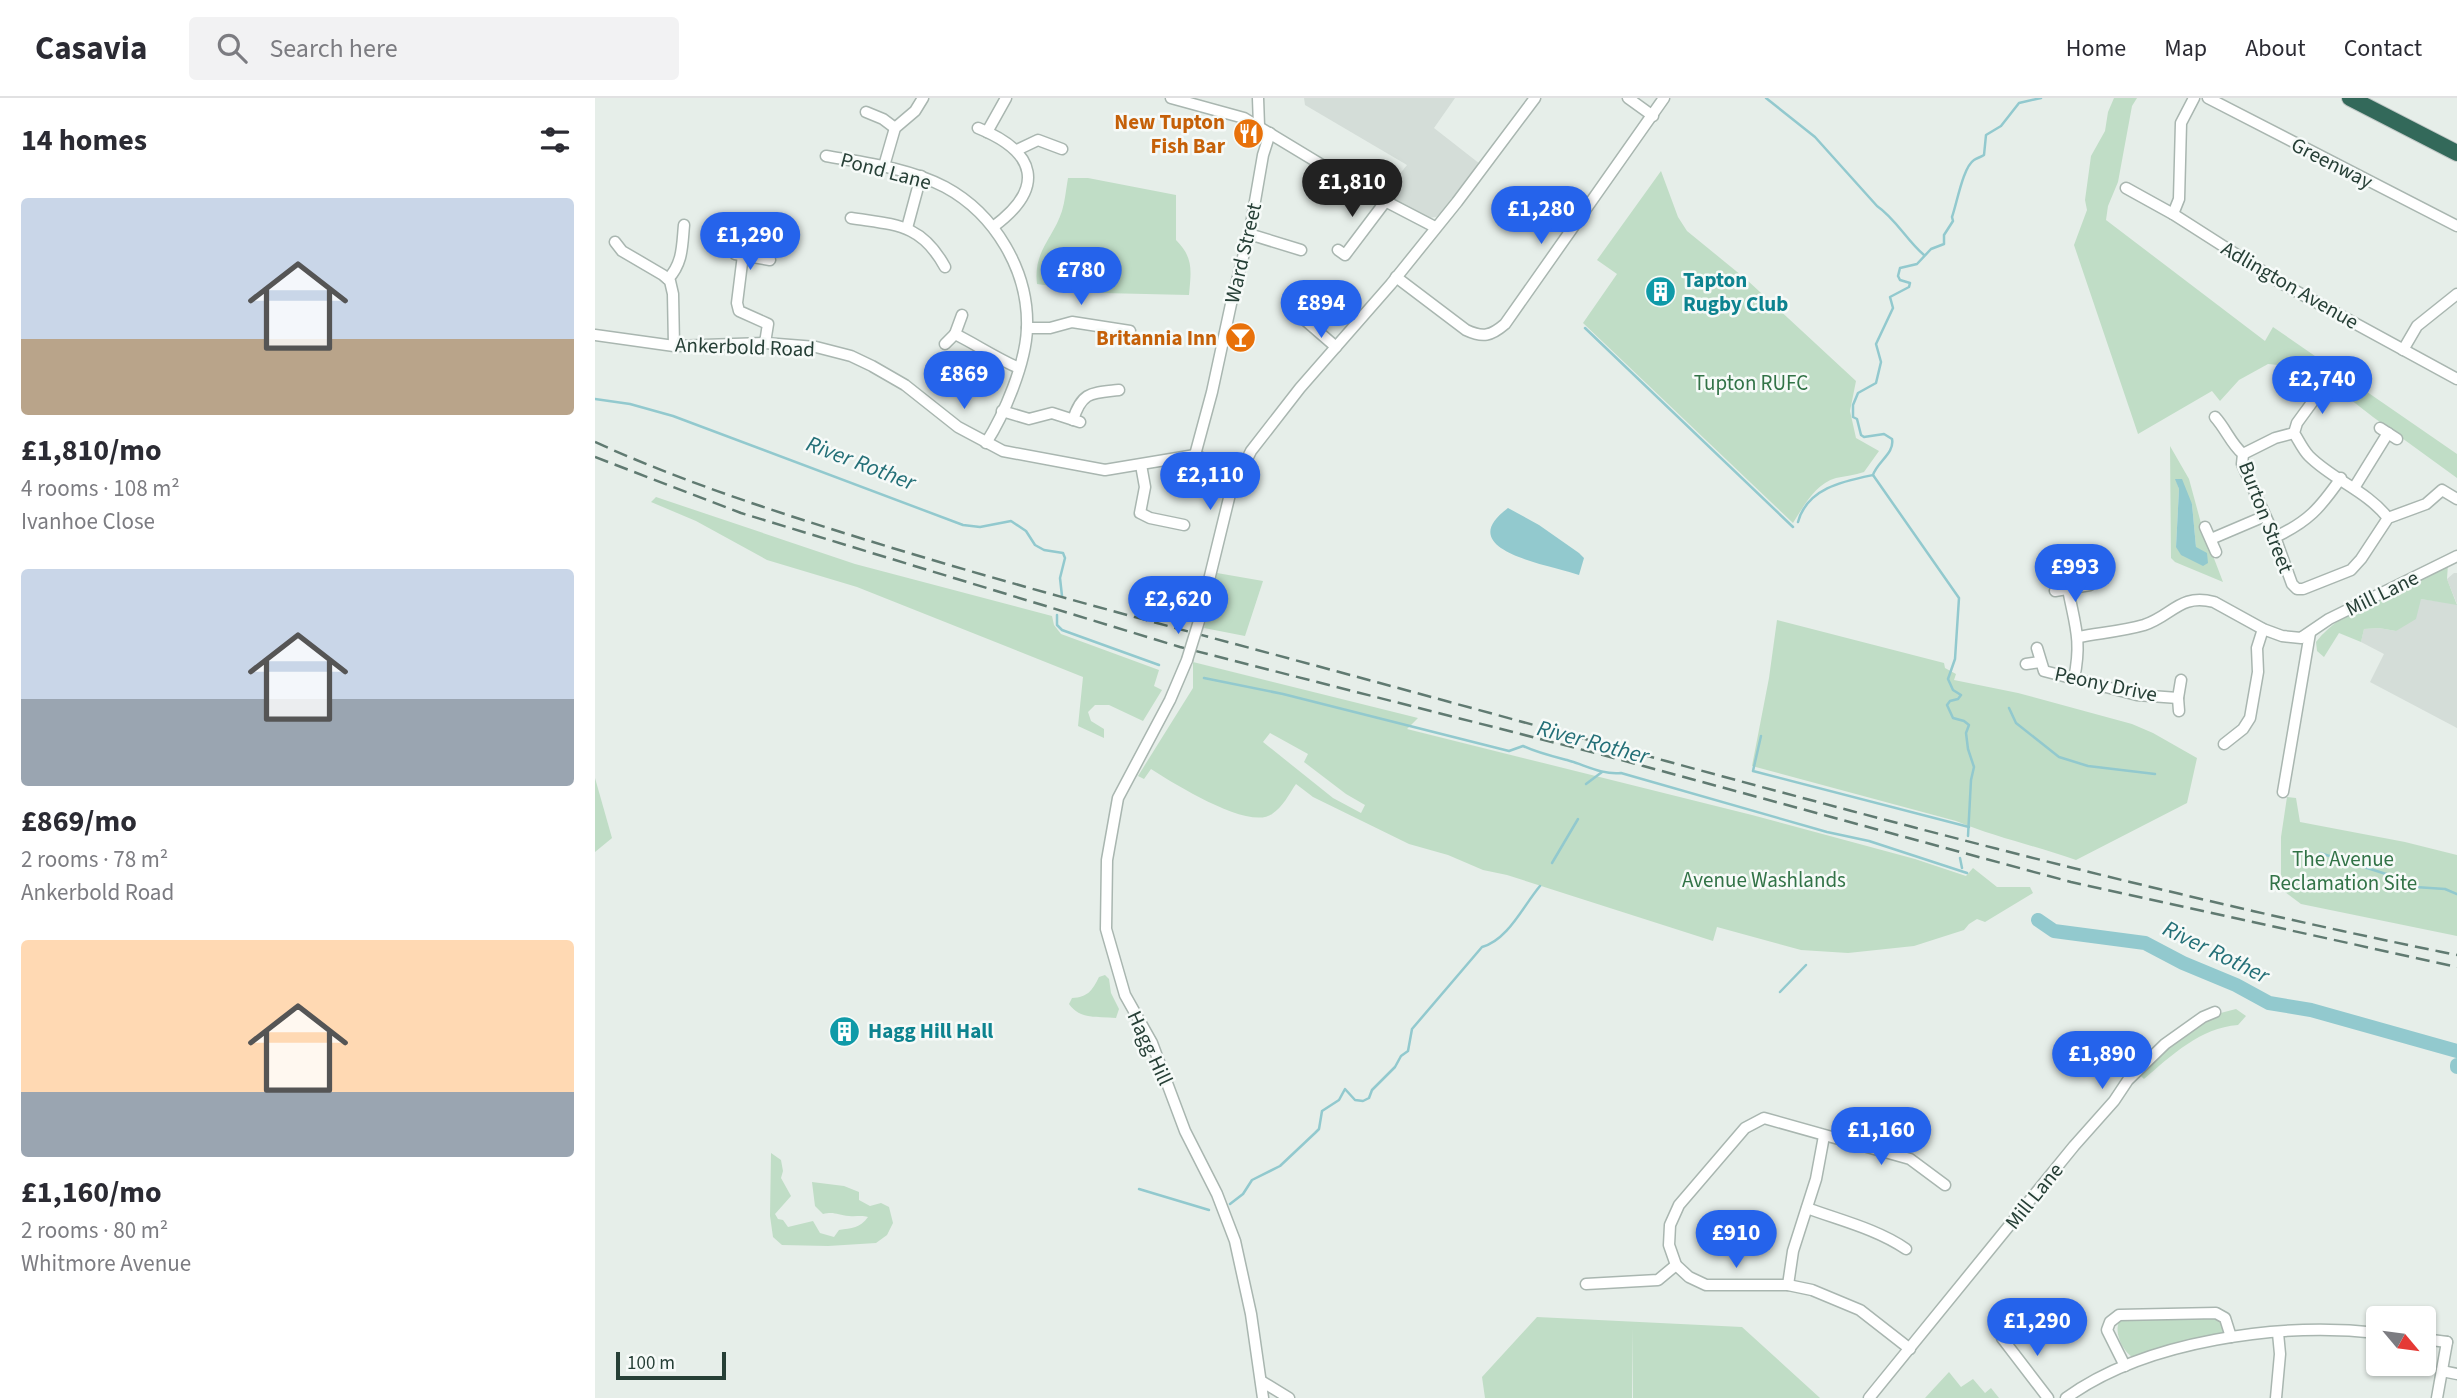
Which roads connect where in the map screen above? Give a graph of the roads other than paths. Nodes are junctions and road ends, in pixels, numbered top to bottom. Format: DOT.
graph roads {
  1 [pos="923,98"];
  2 [pos="1006,98"];
  3 [pos="1171,98"];
  4 [pos="1258,98"];
  5 [pos="1535,98"];
  6 [pos="1628,98"];
  7 [pos="1664,98"];
  8 [pos="2193,98"];
  9 [pos="2208,98"];
  10 [pos="2350,98"];
  11 [pos="1205,103"];
  12 [pos="866,112"];
  13 [pos="1653,116"];
  14 [pos="1259,126"];
  15 [pos="894,128"];
  16 [pos="1270,133"];
  17 [pos="1062,149"];
  18 [pos="1017,150"];
  19 [pos="2457,153"];
  20 [pos="826,156"];
  21 [pos="884,166"];
  22 [pos="921,176"];
  23 [pos="2126,188"];
  24 [pos="1385,202"];
  25 [pos="2173,214"];
  26 [pos="851,218"];
  27 [pos="684,225"];
  28 [pos="2457,226"];
  29 [pos="993,227"];
  30 [pos="1435,227"];
  31 [pos="907,228"];
  32 [pos="1249,234"];
  33 [pos="615,242"];
  34 [pos="1301,250"];
  35 [pos="1341,252"];
  36 [pos="770,260"];
  37 [pos="945,267"];
  38 [pos="1396,277"];
  39 [pos="668,279"];
  40 [pos="2457,294"];
  41 [pos="1314,295"];
  42 [pos="962,315"];
  43 [pos="1027,328"];
  44 [pos="1130,331"];
  45 [pos="955,334"];
  46 [pos="595,335"];
  47 [pos="765,343"];
  48 [pos="945,344"];
  49 [pos="674,345"];
  50 [pos="1336,346"];
  51 [pos="2403,349"];
  52 [pos="1019,368"];
  53 [pos="2457,379"];
  54 [pos="2324,386"];
  55 [pos="1119,390"];
  56 [pos="1002,411"];
  57 [pos="2215,417"];
  58 [pos="2294,433"];
  59 [pos="2388,433"];
  60 [pos="986,443"];
  61 [pos="2243,454"];
  62 [pos="1195,455"];
  63 [pos="1140,465"];
  64 [pos="1238,474"];
  65 [pos="2341,478"];
  66 [pos="2354,488"];
  67 [pos="2457,499"];
  68 [pos="2265,516"];
  69 [pos="2388,518"];
  70 [pos="1184,525"];
  71 [pos="2205,527"];
  72 [pos="2275,537"];
  73 [pos="2211,540"];
  74 [pos="2216,552"];
  75 [pos="2457,556"];
  76 [pos="2090,585"];
  77 [pos="2069,589"];
  78 [pos="2055,591"];
  79 [pos="2263,629"];
  80 [pos="2310,634"];
  81 [pos="2079,637"];
  82 [pos="2037,648"];
  83 [pos="2040,662"];
  84 [pos="2026,664"];
  85 [pos="2074,679"];
  86 [pos="2181,680"];
  87 [pos="2178,698"];
  88 [pos="2179,711"];
  89 [pos="2224,744"];
  90 [pos="2283,792"];
  91 [pos="2215,1012"];
  92 [pos="1824,1136"];
  93 [pos="1945,1185"];
  94 [pos="1807,1208"];
  95 [pos="1906,1249"];
  96 [pos="1677,1265"];
  97 [pos="1595,1281"];
  98 [pos="1788,1285"];
  99 [pos="2366,1332"];
  100 [pos="2278,1333"];
  101 [pos="2231,1336"];
  102 [pos="2002,1338"];
  103 [pos="2452,1339"];
  104 [pos="1910,1349"];
  105 [pos="2125,1366"];
  106 [pos="2442,1371"];
  107 [pos="2457,1374"];
  108 [pos="1261,1381"];
  109 [pos="1263,1398"];
  110 [pos="1289,1398"];
  111 [pos="1869,1398"];
  112 [pos="2048,1398"];
  113 [pos="2066,1398"];
  114 [pos="2276,1398"];
  115 [pos="2437,1398"];
  1 -- 15 [label="street"];
  2 -- 18 [label="street"];
  3 -- 11 [label="street"];
  4 -- 14 [label="street"];
  5 -- 30 [label="street, Hagg Hill"];
  6 -- 13 [label="street"];
  7 -- 13 [label="street"];
  8 -- 25 [label="street"];
  9 -- 28 [label="street, Greenway"];
  10 -- 19 [label="highway"];
  11 -- 14 [label="street"];
  12 -- 15 [label="street"];
  13 -- 38 [label="street"];
  14 -- 16 [label="street"];
  15 -- 21 [label="street"];
  16 -- 24 [label="street"];
  16 -- 32 [label="street, Ward Street"];
  17 -- 18 [label="street"];
  18 -- 29 [label="street"];
  20 -- 21 [label="street, Pond Lane"];
  21 -- 22 [label="street, Pond Lane"];
  22 -- 29 [label="street, Pond Lane"];
  22 -- 31 [label="street"];
  23 -- 25 [label="street, Adlington Avenue"];
  24 -- 30 [label="street"];
  24 -- 35 [label="street"];
  25 -- 51 [label="street, Adlington Avenue"];
  26 -- 31 [label="street"];
  27 -- 39 [label="street"];
  29 -- 43 [label="street, Pond Lane"];
  30 -- 38 [label="street, Hagg Hill"];
  31 -- 37 [label="street"];
  32 -- 34 [label="street"];
  32 -- 62 [label="street, Ward Street"];
  33 -- 39 [label="street"];
  36 -- 47 [label="street"];
  38 -- 50 [label="street, Hagg Hill"];
  39 -- 49 [label="street"];
  40 -- 51 [label="street"];
  41 -- 50 [label="street"];
  42 -- 45 [label="street"];
  43 -- 44 [label="street"];
  43 -- 52 [label="street, Pond Lane"];
  45 -- 48 [label="street"];
  45 -- 52 [label="street"];
  46 -- 49 [label="street, Ankerbold Road"];
  47 -- 49 [label="street, Ankerbold Road"];
  47 -- 60 [label="street, Ankerbold Road"];
  50 -- 64 [label="street, Hagg Hill"];
  51 -- 53 [label="street, Adlington Avenue"];
  52 -- 56 [label="street, Pond Lane"];
  54 -- 58 [label="street"];
  55 -- 56 [label="street"];
  56 -- 60 [label="street, Pond Lane"];
  57 -- 61 [label="street, Burton Street"];
  58 -- 61 [label="street"];
  58 -- 65 [label="street"];
  59 -- 66 [label="street"];
  60 -- 63 [label="street, Ankerbold Road"];
  61 -- 68 [label="street, Burton Street"];
  62 -- 63 [label="street, Ankerbold Road"];
  62 -- 64 [label="street"];
  63 -- 70 [label="street"];
  64 -- 108 [label="street, Hagg Hill, bridge"];
  65 -- 66 [label="street"];
  65 -- 72 [label="street"];
  66 -- 69 [label="street"];
  67 -- 69 [label="street"];
  68 -- 72 [label="street, Burton Street"];
  68 -- 73 [label="street"];
  69 -- 72 [label="street, Burton Street"];
  71 -- 73 [label="street"];
  73 -- 74 [label="street"];
  75 -- 80 [label="street, Mill Lane"];
  76 -- 77 [label="street"];
  77 -- 78 [label="street"];
  77 -- 81 [label="street"];
  79 -- 80 [label="street"];
  79 -- 81 [label="street"];
  79 -- 89 [label="street"];
  80 -- 90 [label="street"];
  81 -- 85 [label="street"];
  82 -- 83 [label="street, Peony Drive"];
  83 -- 84 [label="street, Peony Drive"];
  83 -- 85 [label="street, Peony Drive"];
  85 -- 87 [label="street, Peony Drive"];
  86 -- 87 [label="street, Peony Drive"];
  87 -- 88 [label="street, Peony Drive"];
  91 -- 104 [label="street, Mill Lane"];
  92 -- 93 [label="street"];
  92 -- 94 [label="street"];
  92 -- 96 [label="street"];
  94 -- 95 [label="street"];
  94 -- 98 [label="street"];
  96 -- 97 [label="street"];
  96 -- 98 [label="street"];
  98 -- 104 [label="street"];
  99 -- 100 [label="street"];
  100 -- 101 [label="street"];
  100 -- 114 [label="street"];
  101 -- 105 [label="street"];
  101 -- 105 [label="street"];
  102 -- 112 [label="street"];
  103 -- 106 [label="street"];
  104 -- 111 [label="street, Mill Lane"];
  105 -- 113 [label="street"];
  106 -- 107 [label="street"];
  106 -- 115 [label="street"];
  108 -- 109 [label="street, Hagg Hill"];
  108 -- 110 [label="street"];
}
